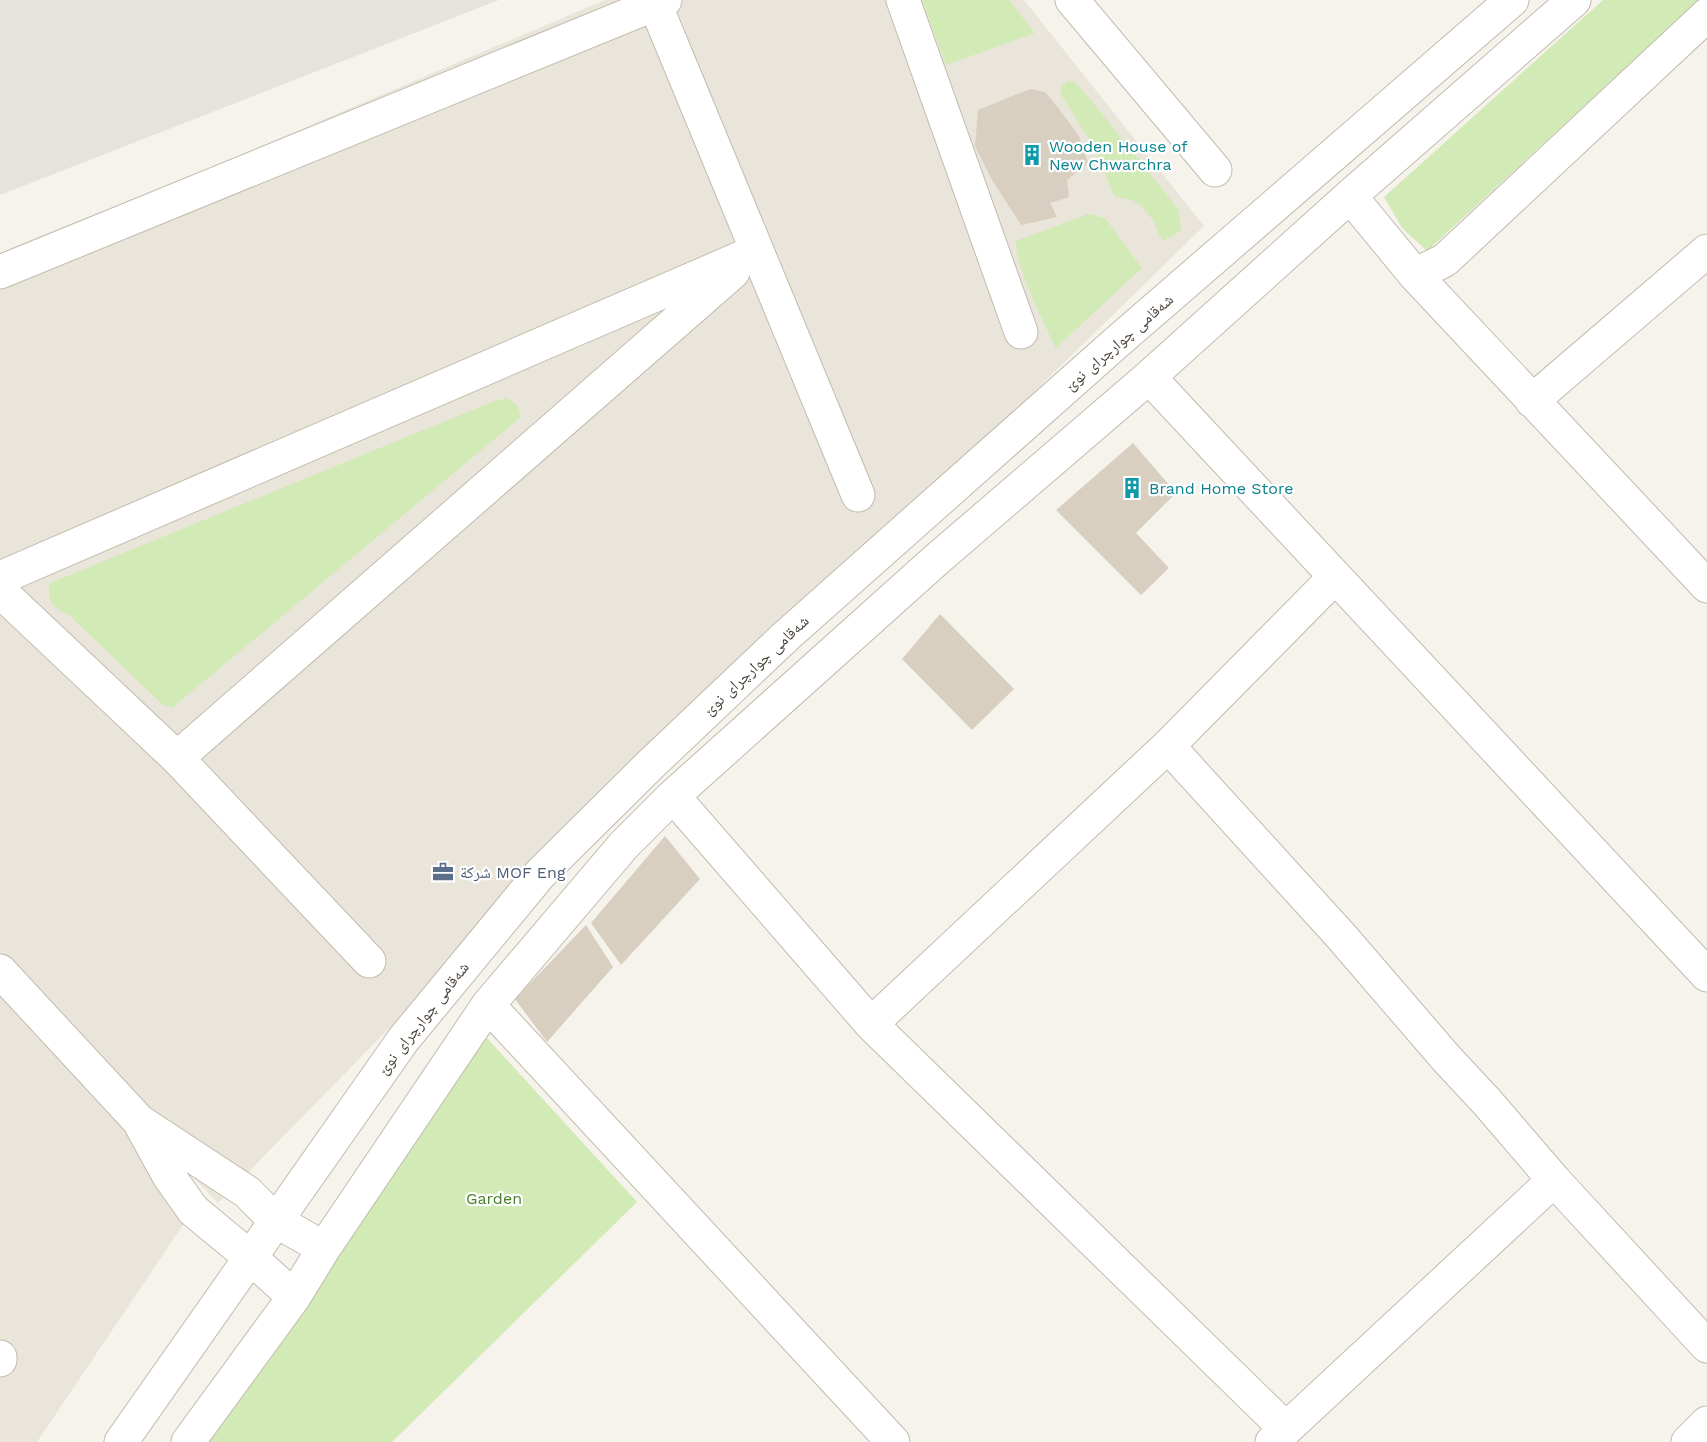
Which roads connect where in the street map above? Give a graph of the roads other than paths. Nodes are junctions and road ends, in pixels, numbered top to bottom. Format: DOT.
graph roads {
  1 [pos="903,0"];
  2 [pos="1072,0"];
  3 [pos="1512,0"];
  4 [pos="1574,0"];
  5 [pos="660,2"];
  6 [pos="1707,15"];
  7 [pos="1215,170"];
  8 [pos="1350,196"];
  9 [pos="757,251"];
  10 [pos="1707,251"];
  11 [pos="0,272"];
  12 [pos="1415,275"];
  13 [pos="1021,332"];
  14 [pos="1149,376"];
  15 [pos="1532,401"];
  16 [pos="858,495"];
  17 [pos="1335,577"];
  18 [pos="0,578"];
  19 [pos="1707,586"];
  20 [pos="0,591"];
  21 [pos="1167,746"];
  22 [pos="177,758"];
  23 [pos="673,796"];
  24 [pos="369,961"];
  25 [pos="0,971"];
  26 [pos="1707,975"];
  27 [pos="488,1005"];
  28 [pos="871,1024"];
  29 [pos="139,1121"];
  30 [pos="1554,1180"];
  31 [pos="276,1221"];
  32 [pos="324,1248"];
  33 [pos="251,1258"];
  34 [pos="294,1297"];
  35 [pos="1707,1346"];
  36 [pos="1707,1423"];
  37 [pos="1279,1435"];
  38 [pos="121,1442"];
  39 [pos="188,1442"];
  40 [pos="893,1442"];
  41 [pos="1688,1442"];
  1 -- 13 [label="street"];
  2 -- 7 [label="street"];
  3 -- 31 [label="street, شەقامی چوارچرای نوێ"];
  4 -- 8 [label="street"];
  5 -- 9 [label="street"];
  5 -- 11 [label="street"];
  6 -- 12 [label="street"];
  8 -- 12 [label="street"];
  8 -- 14 [label="street"];
  9 -- 16 [label="street"];
  9 -- 18 [label="street"];
  9 -- 22 [label="street"];
  10 -- 15 [label="street"];
  12 -- 15 [label="street"];
  14 -- 17 [label="street"];
  14 -- 23 [label="street"];
  15 -- 19 [label="street"];
  17 -- 21 [label="street"];
  17 -- 26 [label="street"];
  20 -- 22 [label="street"];
  21 -- 28 [label="street"];
  21 -- 30 [label="street"];
  22 -- 24 [label="street"];
  23 -- 27 [label="street"];
  23 -- 28 [label="street"];
  25 -- 29 [label="street"];
  27 -- 32 [label="street"];
  27 -- 40 [label="street"];
  28 -- 37 [label="street"];
  29 -- 31 [label="street"];
  29 -- 33 [label="street"];
  30 -- 35 [label="street"];
  30 -- 37 [label="street"];
  31 -- 32 [label="street"];
  31 -- 33 [label="street, شەقامی چوارچرای نوێ"];
  32 -- 34 [label="street"];
  33 -- 34 [label="street"];
  33 -- 38 [label="street, شەقامی چوارچرای نوێ"];
  34 -- 39 [label="street"];
  36 -- 41 [label="street"];
}
